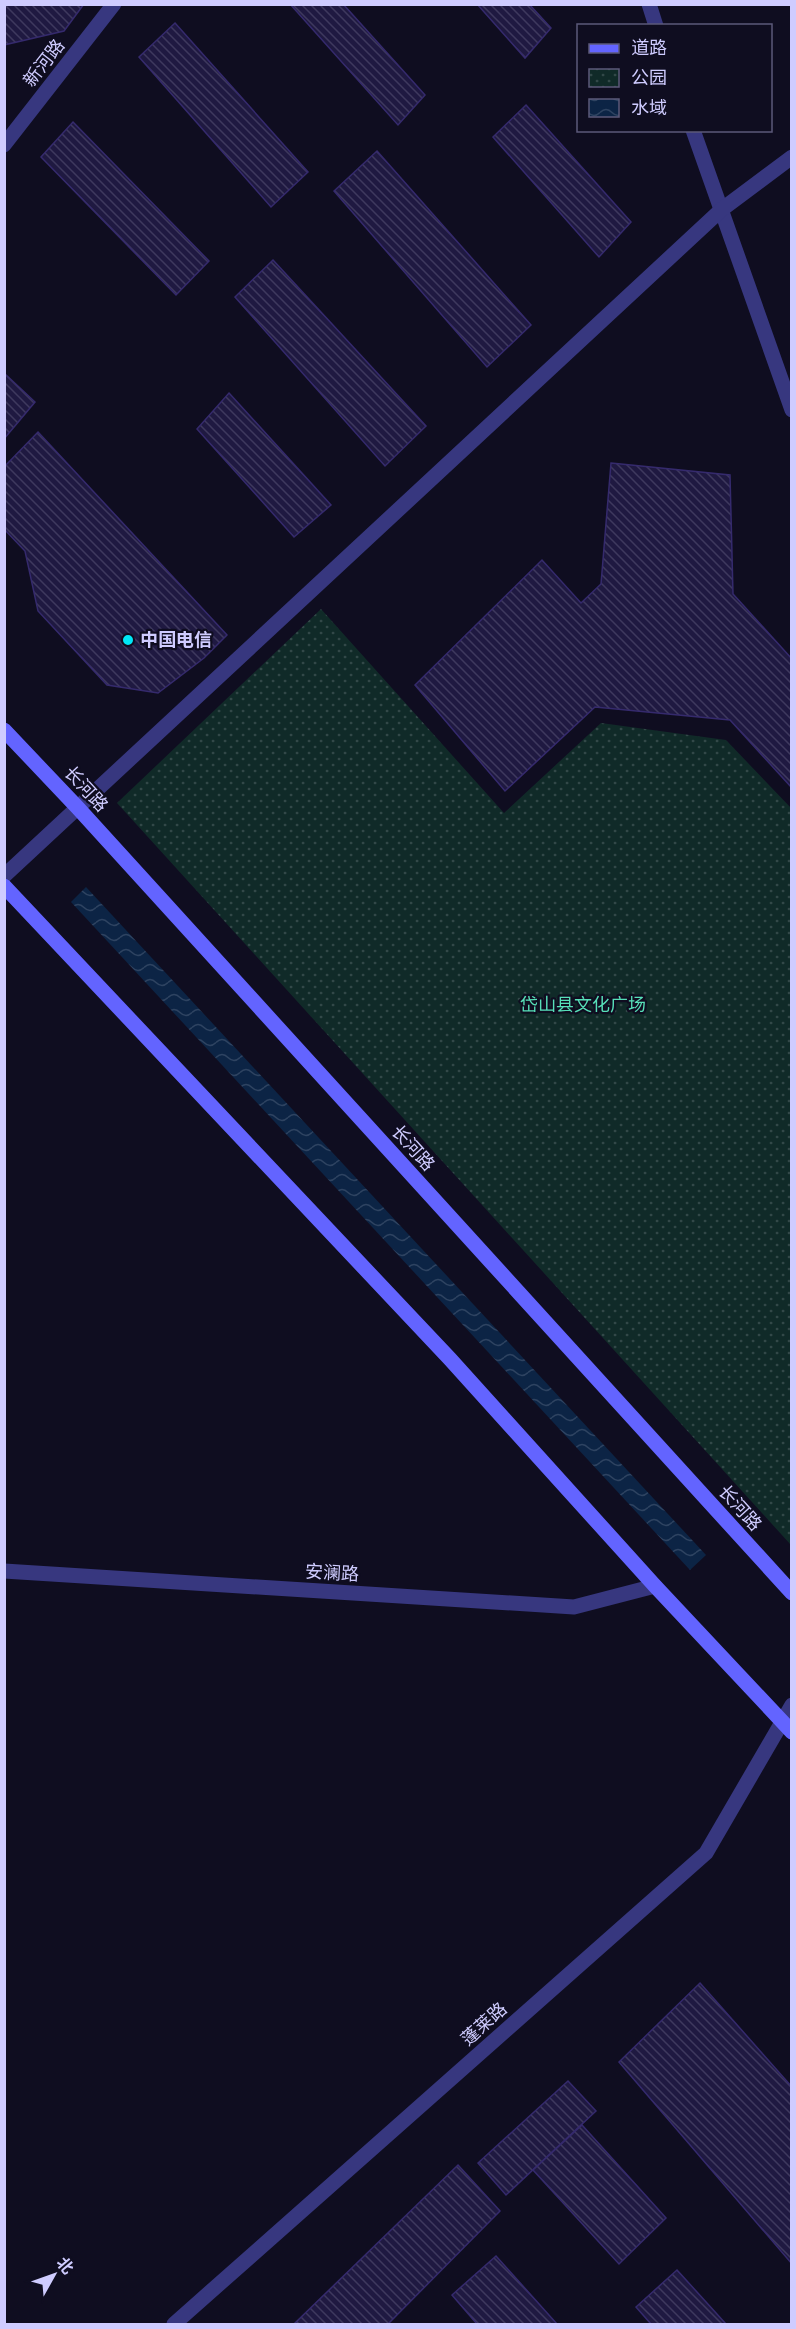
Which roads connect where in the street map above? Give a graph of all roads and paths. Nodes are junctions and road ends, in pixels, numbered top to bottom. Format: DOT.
graph roads {
  1 [pos="114,4"];
  2 [pos="649,4"];
  3 [pos="655,24"];
  4 [pos="694,132"];
  5 [pos="4,145"];
  6 [pos="792,157"];
  7 [pos="721,210"];
  8 [pos="792,410"];
  9 [pos="4,730"];
  10 [pos="78,808"];
  11 [pos="4,876"];
  12 [pos="4,886"];
  13 [pos="4,1572"];
  14 [pos="655,1586"];
  15 [pos="792,1593"];
  16 [pos="792,1705"];
  17 [pos="786,1726"];
  18 [pos="174,2325"];
  1 -- 5 [label="street, 新河路"];
  2 -- 3 [label="street"];
  4 -- 7 [label="street"];
  6 -- 7 [label="street"];
  7 -- 8 [label="street"];
  7 -- 10 [label="street"];
  9 -- 10 [label="main road, 长河路"];
  10 -- 11 [label="street"];
  10 -- 15 [label="main road, 长河路"];
  12 -- 14 [label="main road"];
  13 -- 14 [label="street, 安澜路"];
  14 -- 17 [label="main road"];
  16 -- 17 [label="street, 蓬莱路"];
  17 -- 18 [label="street, 蓬莱路"];
}
